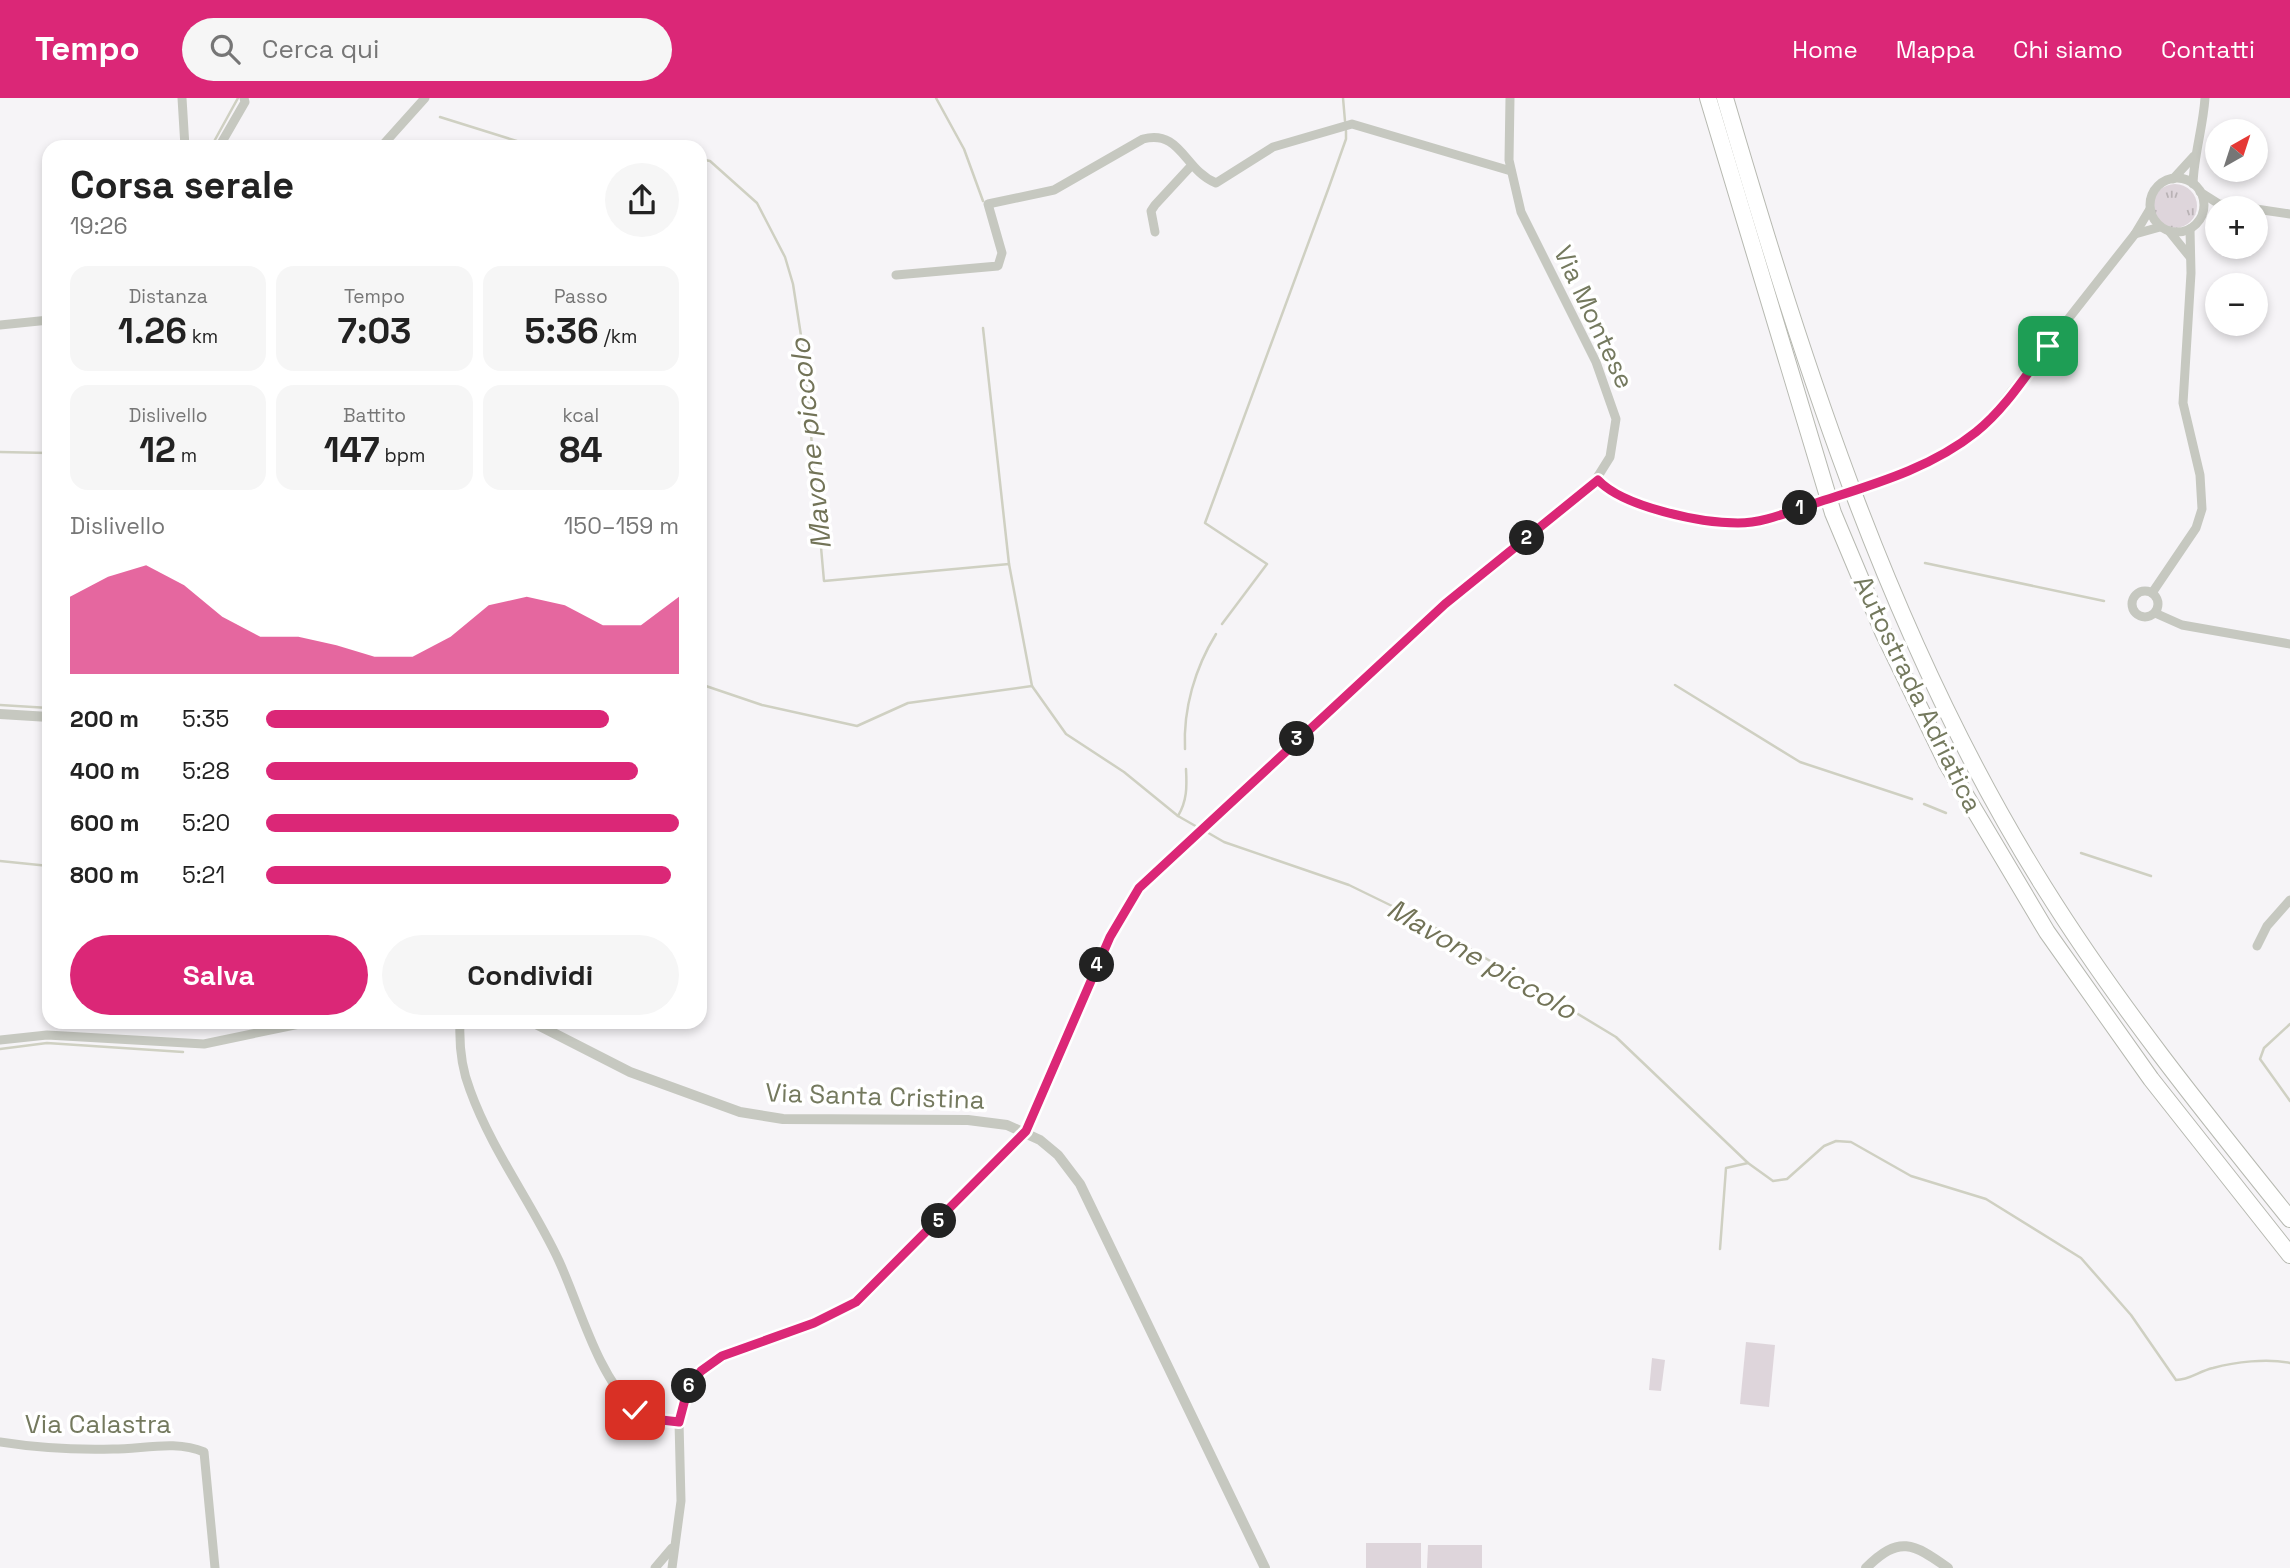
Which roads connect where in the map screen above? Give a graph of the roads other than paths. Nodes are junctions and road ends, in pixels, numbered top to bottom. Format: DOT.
graph roads {
  1 [pos="182,98"];
  2 [pos="244,98"];
  3 [pos="425,98"];
  4 [pos="1510,98"];
  5 [pos="1709,98"];
  6 [pos="1726,98"];
  7 [pos="2205,98"];
  8 [pos="185,140"];
  9 [pos="223,140"];
  10 [pos="388,140"];
  11 [pos="2194,156"];
  12 [pos="1191,166"];
  13 [pos="1511,171"];
  14 [pos="2173,179"];
  15 [pos="2193,184"];
  16 [pos="2200,192"];
  17 [pos="2206,196"];
  18 [pos="2150,209"];
  19 [pos="2205,211"];
  20 [pos="2268,211"];
  21 [pos="2202,213"];
  22 [pos="2290,214"];
  23 [pos="2165,229"];
  24 [pos="2190,229"];
  25 [pos="1155,232"];
  26 [pos="2135,234"];
  27 [pos="2190,257"];
  28 [pos="896,275"];
  29 [pos="42,321"];
  30 [pos="0,325"];
  31 [pos="1598,480"];
  32 [pos="2152,593"];
  33 [pos="2155,613"];
  34 [pos="2290,644"];
  35 [pos="0,715"];
  36 [pos="42,717"];
  37 [pos="2290,900"];
  38 [pos="2257,946"];
  39 [pos="276,1029"];
  40 [pos="460,1029"];
  41 [pos="546,1029"];
  42 [pos="0,1040"];
  43 [pos="1026,1131"];
  44 [pos="2290,1219"];
  45 [pos="2290,1255"];
  46 [pos="679,1422"];
  47 [pos="0,1442"];
  48 [pos="672,1548"];
  49 [pos="215,1568"];
  50 [pos="655,1568"];
  51 [pos="671,1568"];
  52 [pos="1265,1568"];
  53 [pos="1866,1568"];
  54 [pos="1948,1568"];
  1 -- 8 [label="street"];
  2 -- 9 [label="street"];
  3 -- 10 [label="street"];
  4 -- 13 [label="street, Via Montese"];
  5 -- 45 [label="highway, Autostrada Adriatica"];
  6 -- 44 [label="highway, Autostrada Adriatica"];
  7 -- 11 [label="street"];
  11 -- 14 [label="street"];
  11 -- 15 [label="street"];
  12 -- 13 [label="street"];
  12 -- 25 [label="street"];
  12 -- 28 [label="street"];
  13 -- 31 [label="street, Via Montese"];
  14 -- 15 [label="street"];
  14 -- 18 [label="street"];
  15 -- 16 [label="street"];
  16 -- 17 [label="street"];
  16 -- 21 [label="street"];
  18 -- 23 [label="street"];
  18 -- 26 [label="street"];
  19 -- 21 [label="street"];
  20 -- 22 [label="street"];
  21 -- 24 [label="street"];
  23 -- 24 [label="street"];
  23 -- 26 [label="street"];
  23 -- 27 [label="street"];
  24 -- 27 [label="street"];
  26 -- 31 [label="street, bridge"];
  27 -- 32 [label="street"];
  29 -- 30 [label="street"];
  31 -- 43 [label="street, Via Montese"];
  32 -- 33 [label="street"];
  32 -- 33 [label="street"];
  33 -- 34 [label="street"];
  35 -- 36 [label="street"];
  37 -- 38 [label="street"];
  39 -- 42 [label="street"];
  40 -- 46 [label="street"];
  41 -- 43 [label="street, Via Santa Cristina"];
  43 -- 46 [label="street"];
  43 -- 52 [label="street, Via Santa Cristina"];
  46 -- 48 [label="street"];
  47 -- 49 [label="street, Via Calastra"];
  48 -- 50 [label="street"];
  48 -- 51 [label="street"];
  53 -- 54 [label="street"];
}
